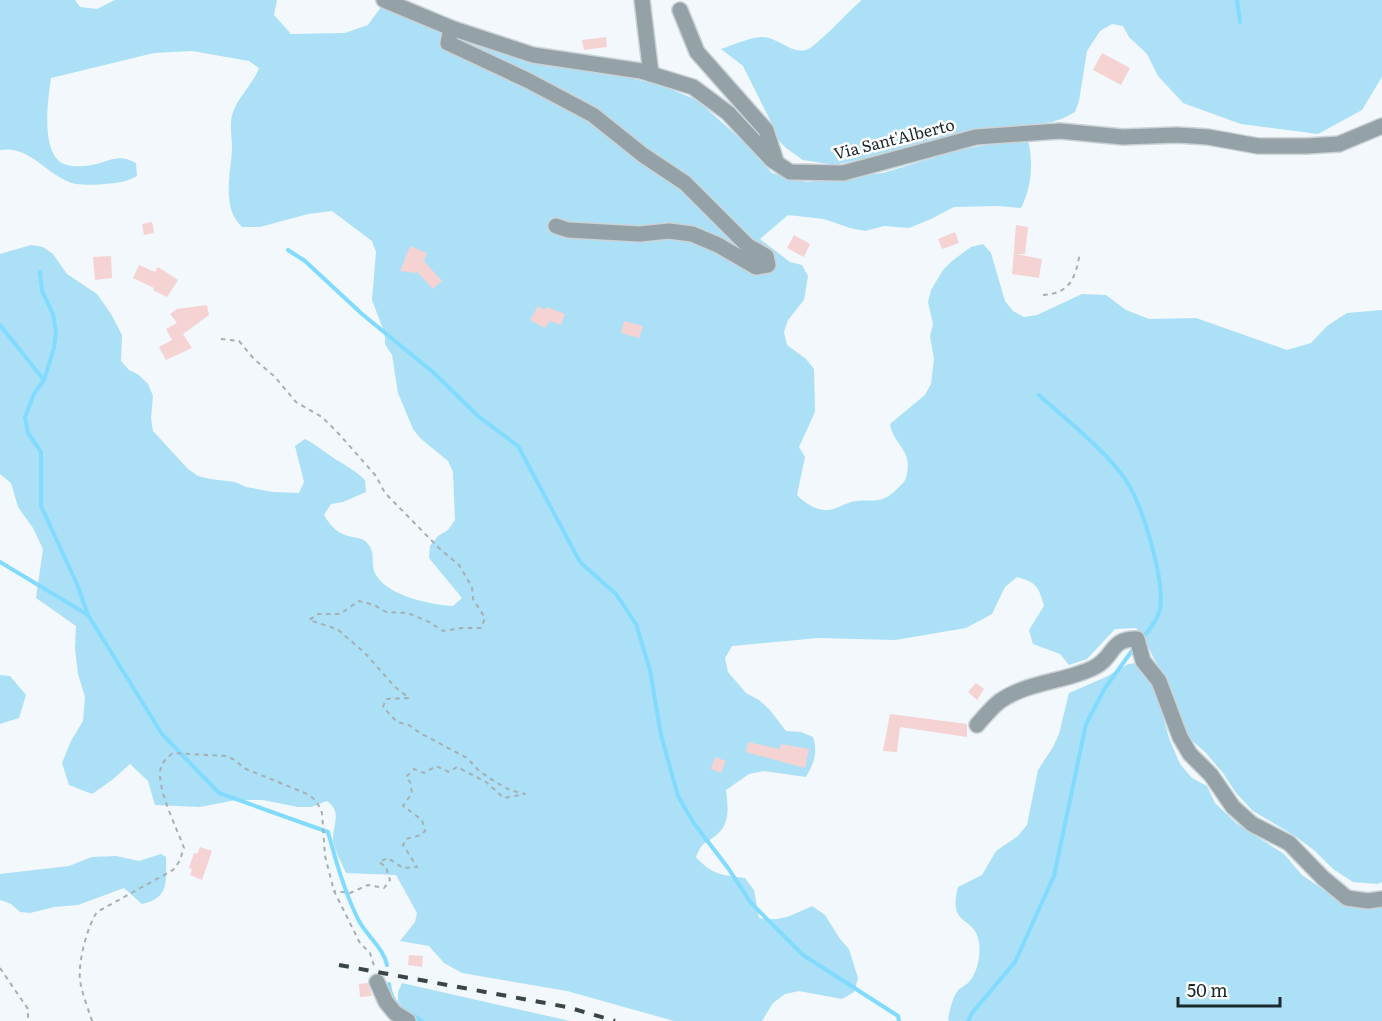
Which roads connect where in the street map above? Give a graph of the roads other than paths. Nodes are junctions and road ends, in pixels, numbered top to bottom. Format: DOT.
graph roads {
  1 [pos="384,0"];
  2 [pos="642,0"];
  3 [pos="680,10"];
  4 [pos="451,28"];
  5 [pos="651,74"];
  6 [pos="1382,126"];
  7 [pos="777,164"];
  8 [pos="556,226"];
  9 [pos="977,725"];
  10 [pos="1382,899"];
  11 [pos="377,982"];
  12 [pos="408,1021"];
  1 -- 4 [label="street, Via Sant'Alberto"];
  2 -- 5 [label="street"];
  3 -- 7 [label="street"];
  4 -- 5 [label="street, Via Sant'Alberto"];
  4 -- 8 [label="street"];
  5 -- 7 [label="street, Via Sant'Alberto"];
  6 -- 7 [label="street, Via Sant'Alberto"];
  9 -- 10 [label="street"];
  11 -- 12 [label="street"];
}
